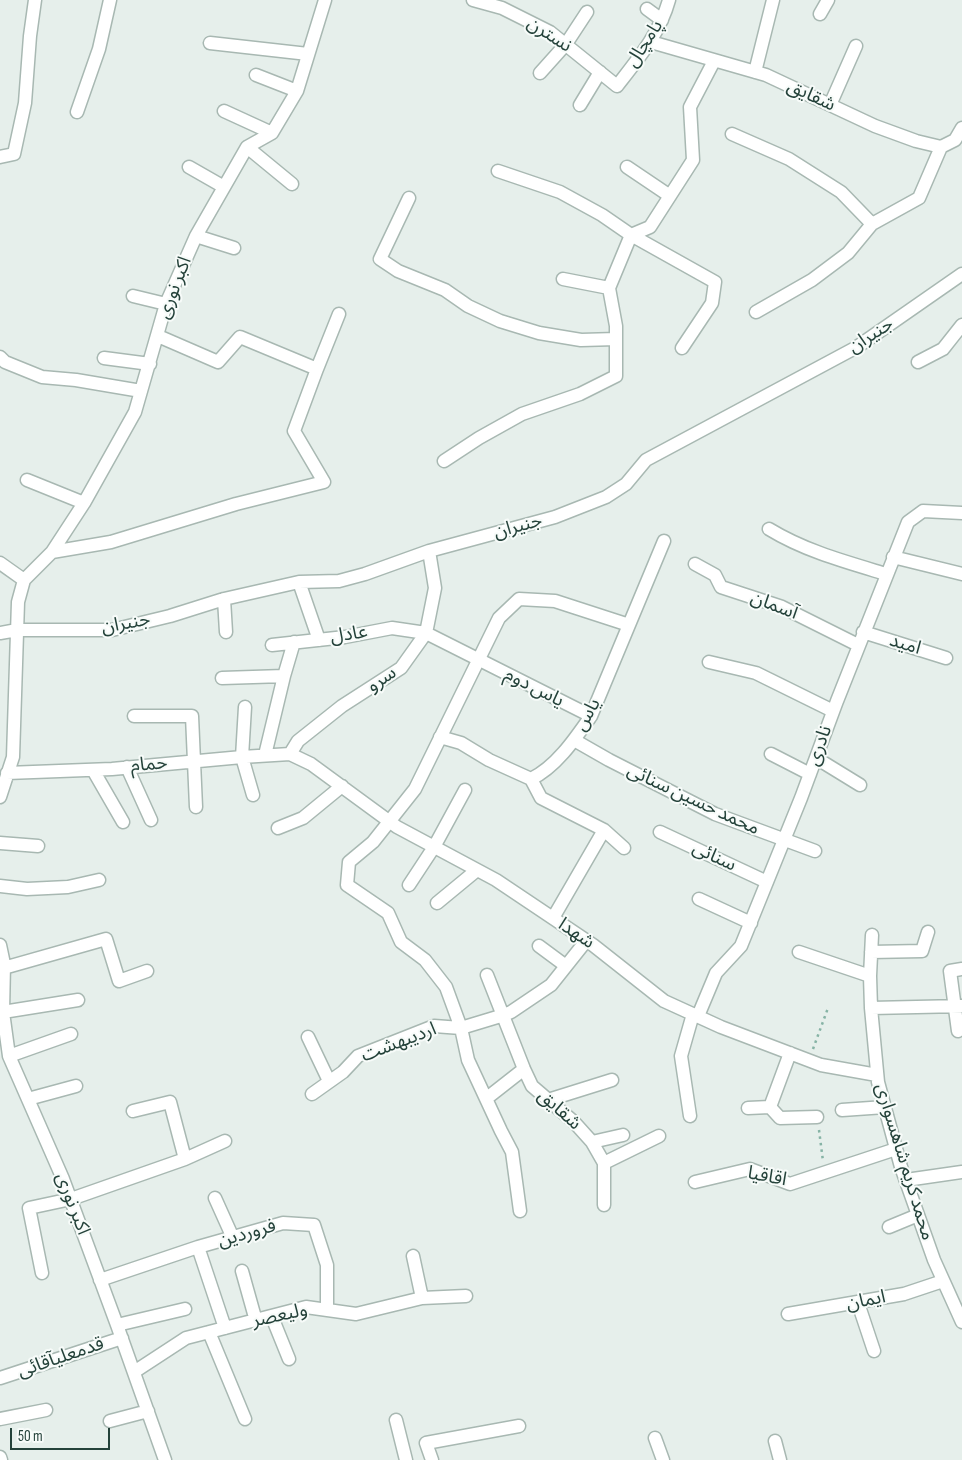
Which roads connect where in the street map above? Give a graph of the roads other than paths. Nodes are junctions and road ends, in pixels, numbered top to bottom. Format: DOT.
graph roads {
  1 [pos="35,0"];
  2 [pos="110,0"];
  3 [pos="325,0"];
  4 [pos="473,0"];
  5 [pos="669,0"];
  6 [pos="773,0"];
  7 [pos="828,0"];
  8 [pos="646,9"];
  9 [pos="587,12"];
  10 [pos="820,14"];
  11 [pos="662,20"];
  12 [pos="651,42"];
  13 [pos="210,43"];
  14 [pos="566,44"];
  15 [pos="856,46"];
  16 [pos="308,54"];
  17 [pos="714,61"];
  18 [pos="600,72"];
  19 [pos="755,72"];
  20 [pos="540,73"];
  21 [pos="256,75"];
  22 [pos="617,86"];
  23 [pos="297,91"];
  24 [pos="580,105"];
  25 [pos="830,105"];
  26 [pos="224,111"];
  27 [pos="77,112"];
  28 [pos="962,128"];
  29 [pos="272,133"];
  30 [pos="732,134"];
  31 [pos="941,146"];
  32 [pos="247,147"];
  33 [pos="0,157"];
  34 [pos="189,167"];
  35 [pos="627,168"];
  36 [pos="498,172"];
  37 [pos="292,184"];
  38 [pos="224,187"];
  39 [pos="670,196"];
  40 [pos="409,198"];
  41 [pos="872,224"];
  42 [pos="631,235"];
  43 [pos="196,236"];
  44 [pos="234,248"];
  45 [pos="962,274"];
  46 [pos="563,279"];
  47 [pos="609,288"];
  48 [pos="133,296"];
  49 [pos="166,304"];
  50 [pos="756,312"];
  51 [pos="339,314"];
  52 [pos="962,325"];
  53 [pos="158,336"];
  54 [pos="616,339"];
  55 [pos="682,348"];
  56 [pos="0,357"];
  57 [pos="104,358"];
  58 [pos="918,362"];
  59 [pos="150,364"];
  60 [pos="317,369"];
  61 [pos="141,391"];
  62 [pos="444,461"];
  63 [pos="27,480"];
  64 [pos="84,503"];
  65 [pos="962,513"];
  66 [pos="769,529"];
  67 [pos="664,541"];
  68 [pos="429,551"];
  69 [pos="52,552"];
  70 [pos="893,557"];
  71 [pos="0,563"];
  72 [pos="695,564"];
  73 [pos="886,574"];
  74 [pos="962,574"];
  75 [pos="24,580"];
  76 [pos="300,582"];
  77 [pos="224,599"];
  78 [pos="629,625"];
  79 [pos="17,630"];
  80 [pos="226,632"];
  81 [pos="863,632"];
  82 [pos="0,633"];
  83 [pos="426,633"];
  84 [pos="319,640"];
  85 [pos="294,642"];
  86 [pos="272,645"];
  87 [pos="858,645"];
  88 [pos="946,658"];
  89 [pos="478,659"];
  90 [pos="709,662"];
  91 [pos="284,676"];
  92 [pos="222,678"];
  93 [pos="245,707"];
  94 [pos="833,711"];
  95 [pos="134,716"];
  96 [pos="591,716"];
  97 [pos="440,737"];
  98 [pos="574,740"];
  99 [pos="290,754"];
  100 [pos="771,754"];
  101 [pos="265,755"];
  102 [pos="242,756"];
  103 [pos="13,757"];
  104 [pos="0,758"];
  105 [pos="816,758"];
  106 [pos="194,761"];
  107 [pos="127,768"];
  108 [pos="93,770"];
  109 [pos="7,773"];
  110 [pos="810,774"];
  111 [pos="531,779"];
  112 [pos="860,785"];
  113 [pos="342,786"];
  114 [pos="465,790"];
  115 [pos="253,795"];
  116 [pos="0,797"];
  117 [pos="196,807"];
  118 [pos="151,820"];
  119 [pos="390,821"];
  120 [pos="123,822"];
  121 [pos="278,828"];
  122 [pos="604,830"];
  123 [pos="660,832"];
  124 [pos="784,841"];
  125 [pos="0,843"];
  126 [pos="38,846"];
  127 [pos="434,847"];
  128 [pos="624,848"];
  129 [pos="815,851"];
  130 [pos="477,870"];
  131 [pos="100,880"];
  132 [pos="767,882"];
  133 [pos="409,885"];
  134 [pos="0,886"];
  135 [pos="700,899"];
  136 [pos="437,903"];
  137 [pos="552,918"];
  138 [pos="750,923"];
  139 [pos="928,932"];
  140 [pos="872,935"];
  141 [pos="586,941"];
  142 [pos="0,945"];
  143 [pos="539,946"];
  144 [pos="799,952"];
  145 [pos="871,952"];
  146 [pos="566,966"];
  147 [pos="2,969"];
  148 [pos="962,969"];
  149 [pos="147,971"];
  150 [pos="487,976"];
  151 [pos="870,976"];
  152 [pos="78,1000"];
  153 [pos="959,1007"];
  154 [pos="871,1008"];
  155 [pos="3,1012"];
  156 [pos="504,1015"];
  157 [pos="695,1015"];
  158 [pos="460,1028"];
  159 [pos="958,1031"];
  160 [pos="71,1034"];
  161 [pos="308,1037"];
  162 [pos="790,1053"];
  163 [pos="9,1056"];
  164 [pos="524,1069"];
  165 [pos="877,1075"];
  166 [pos="612,1080"];
  167 [pos="329,1081"];
  168 [pos="76,1086"];
  169 [pos="312,1094"];
  170 [pos="487,1098"];
  171 [pos="28,1099"];
  172 [pos="548,1100"];
  173 [pos="770,1107"];
  174 [pos="885,1107"];
  175 [pos="748,1108"];
  176 [pos="842,1110"];
  177 [pos="133,1111"];
  178 [pos="690,1116"];
  179 [pos="817,1117"];
  180 [pos="622,1135"];
  181 [pos="659,1136"];
  182 [pos="225,1141"];
  183 [pos="592,1142"];
  184 [pos="896,1148"];
  185 [pos="185,1159"];
  186 [pos="604,1164"];
  187 [pos="962,1172"];
  188 [pos="906,1180"];
  189 [pos="695,1182"];
  190 [pos="215,1198"];
  191 [pos="71,1199"];
  192 [pos="604,1205"];
  193 [pos="520,1211"];
  194 [pos="918,1216"];
  195 [pos="889,1227"];
  196 [pos="233,1238"];
  197 [pos="198,1247"];
  198 [pos="413,1256"];
  199 [pos="242,1271"];
  200 [pos="42,1272"];
  201 [pos="100,1280"];
  202 [pos="943,1281"];
  203 [pos="466,1296"];
  204 [pos="422,1298"];
  205 [pos="858,1303"];
  206 [pos="185,1309"];
  207 [pos="328,1309"];
  208 [pos="788,1314"];
  209 [pos="272,1317"];
  210 [pos="256,1321"];
  211 [pos="962,1322"];
  212 [pos="225,1328"];
  213 [pos="120,1331"];
  214 [pos="209,1332"];
  215 [pos="874,1351"];
  216 [pos="289,1359"];
  217 [pos="134,1372"];
  218 [pos="0,1378"];
  219 [pos="46,1410"];
  220 [pos="148,1411"];
  221 [pos="0,1418"];
  222 [pos="246,1419"];
  223 [pos="396,1420"];
  224 [pos="110,1421"];
  225 [pos="519,1426"];
  226 [pos="655,1438"];
  227 [pos="775,1441"];
  228 [pos="165,1460"];
  229 [pos="406,1460"];
  230 [pos="432,1460"];
  231 [pos="663,1460"];
  232 [pos="780,1460"];
  1 -- 33 [label="street"];
  2 -- 27 [label="street"];
  3 -- 16 [label="street"];
  4 -- 14 [label="street, نسترن"];
  5 -- 11 [label="street, پامچال"];
  6 -- 19 [label="street"];
  7 -- 10 [label="street"];
  8 -- 11 [label="street"];
  9 -- 14 [label="street"];
  11 -- 12 [label="street, پامچال"];
  12 -- 17 [label="street, شقایق"];
  12 -- 22 [label="street, پامچال"];
  13 -- 16 [label="street"];
  14 -- 18 [label="street, نسترن"];
  14 -- 20 [label="street"];
  15 -- 25 [label="street"];
  16 -- 23 [label="street"];
  17 -- 19 [label="street, شقایق"];
  17 -- 39 [label="street"];
  18 -- 22 [label="street, نسترن"];
  18 -- 24 [label="street"];
  19 -- 25 [label="street, شقایق"];
  21 -- 23 [label="street"];
  23 -- 29 [label="street"];
  25 -- 31 [label="street, شقایق"];
  26 -- 29 [label="street"];
  28 -- 31 [label="street"];
  29 -- 32 [label="street"];
  30 -- 41 [label="street"];
  31 -- 41 [label="street"];
  32 -- 37 [label="street"];
  32 -- 38 [label="street, اکبر نوری"];
  34 -- 38 [label="street"];
  35 -- 39 [label="street"];
  36 -- 42 [label="street"];
  38 -- 43 [label="street, اکبر نوری"];
  39 -- 42 [label="street"];
  40 -- 54 [label="street"];
  41 -- 50 [label="street"];
  42 -- 47 [label="street"];
  42 -- 55 [label="street"];
  43 -- 44 [label="street"];
  43 -- 49 [label="street, اکبر نوری"];
  45 -- 68 [label="street, جنیران"];
  46 -- 47 [label="street"];
  47 -- 54 [label="street"];
  48 -- 49 [label="street"];
  49 -- 53 [label="street, اکبر نوری"];
  51 -- 60 [label="street"];
  52 -- 58 [label="street"];
  53 -- 59 [label="street, اکبر نوری"];
  53 -- 60 [label="street"];
  54 -- 62 [label="street"];
  56 -- 61 [label="street"];
  57 -- 59 [label="street"];
  59 -- 61 [label="street, اکبر نوری"];
  60 -- 69 [label="street"];
  61 -- 64 [label="street, اکبر نوری"];
  63 -- 64 [label="street"];
  64 -- 69 [label="street, اکبر نوری"];
  65 -- 70 [label="street, نادری"];
  66 -- 73 [label="street"];
  67 -- 78 [label="street, یاس"];
  68 -- 76 [label="street, جنیران"];
  68 -- 83 [label="street, سرو"];
  69 -- 75 [label="street, اکبر نوری"];
  70 -- 73 [label="street, نادری"];
  70 -- 74 [label="street"];
  71 -- 75 [label="street"];
  72 -- 87 [label="street, آسمان"];
  73 -- 81 [label="street, نادری"];
  75 -- 79 [label="street"];
  76 -- 77 [label="street, جنیران"];
  76 -- 84 [label="street"];
  77 -- 79 [label="street, جنیران"];
  77 -- 80 [label="street"];
  78 -- 89 [label="street"];
  78 -- 96 [label="street, یاس"];
  79 -- 82 [label="street, جنیران"];
  79 -- 103 [label="street"];
  81 -- 87 [label="street, نادری"];
  81 -- 88 [label="street, امید"];
  83 -- 84 [label="street, عادل"];
  83 -- 89 [label="street, عادل"];
  83 -- 99 [label="street, سرو"];
  84 -- 85 [label="street, عادل"];
  85 -- 86 [label="street, عادل"];
  85 -- 91 [label="street"];
  87 -- 94 [label="street, نادری"];
  89 -- 96 [label="street, یاس دوم"];
  89 -- 97 [label="street"];
  90 -- 94 [label="street"];
  91 -- 92 [label="street"];
  91 -- 101 [label="street"];
  93 -- 102 [label="street"];
  94 -- 105 [label="street, نادری"];
  95 -- 106 [label="street"];
  96 -- 98 [label="street, یاس"];
  97 -- 111 [label="street"];
  97 -- 119 [label="street"];
  98 -- 111 [label="street, یاس"];
  98 -- 124 [label="street, محمد حسین سنائی"];
  99 -- 101 [label="street, حمام"];
  99 -- 113 [label="street, شهدا"];
  100 -- 110 [label="street"];
  101 -- 102 [label="street, حمام"];
  102 -- 106 [label="street, حمام"];
  102 -- 115 [label="street"];
  103 -- 104 [label="street"];
  103 -- 109 [label="street"];
  105 -- 110 [label="street, نادری"];
  105 -- 112 [label="street"];
  106 -- 107 [label="street, حمام"];
  106 -- 117 [label="street"];
  107 -- 108 [label="street, حمام"];
  107 -- 118 [label="street"];
  108 -- 109 [label="street, حمام"];
  108 -- 120 [label="street"];
  109 -- 116 [label="street"];
  110 -- 124 [label="street, نادری"];
  111 -- 122 [label="street"];
  113 -- 119 [label="street, شهدا"];
  113 -- 121 [label="street"];
  114 -- 127 [label="street"];
  119 -- 127 [label="street, شهدا"];
  119 -- 158 [label="street"];
  122 -- 128 [label="street"];
  122 -- 137 [label="street"];
  123 -- 132 [label="street, سنائی"];
  124 -- 129 [label="street, محمد حسین سنائی"];
  124 -- 132 [label="street, نادری"];
  125 -- 126 [label="street"];
  127 -- 130 [label="street, شهدا"];
  127 -- 133 [label="street"];
  130 -- 136 [label="street"];
  130 -- 137 [label="street, شهدا"];
  131 -- 134 [label="street"];
  132 -- 138 [label="street, نادری"];
  135 -- 138 [label="street"];
  137 -- 141 [label="street, شهدا"];
  138 -- 157 [label="street, نادری"];
  139 -- 145 [label="street"];
  140 -- 145 [label="street, محمد کریم شاهسواری"];
  141 -- 146 [label="street, اردیبهشت"];
  141 -- 157 [label="street, شهدا"];
  142 -- 147 [label="street, اکبر نوری"];
  143 -- 146 [label="street"];
  144 -- 151 [label="street"];
  145 -- 151 [label="street, محمد کریم شاهسواری"];
  146 -- 156 [label="street, اردیبهشت"];
  147 -- 149 [label="street"];
  147 -- 155 [label="street, اکبر نوری"];
  148 -- 153 [label="street"];
  150 -- 156 [label="street, شقایق"];
  151 -- 154 [label="street, محمد کریم شاهسواری"];
  152 -- 155 [label="street"];
  153 -- 154 [label="street"];
  153 -- 159 [label="street"];
  154 -- 165 [label="street, محمد کریم شاهسواری"];
  155 -- 163 [label="street, اکبر نوری"];
  156 -- 158 [label="street, اردیبهشت"];
  156 -- 164 [label="street, شقایق"];
  157 -- 162 [label="street, شهدا"];
  157 -- 178 [label="street, نادری"];
  158 -- 167 [label="street, اردیبهشت"];
  158 -- 170 [label="street"];
  160 -- 163 [label="street"];
  161 -- 167 [label="street"];
  162 -- 165 [label="street, شهدا"];
  162 -- 173 [label="street"];
  163 -- 171 [label="street, اکبر نوری"];
  164 -- 170 [label="street"];
  164 -- 172 [label="street, شقایق"];
  165 -- 174 [label="street, محمد کریم شاهسواری"];
  166 -- 172 [label="street"];
  167 -- 169 [label="street, اردیبهشت"];
  168 -- 171 [label="street"];
  170 -- 193 [label="street"];
  171 -- 191 [label="street, اکبر نوری"];
  172 -- 183 [label="street, شقایق"];
  173 -- 175 [label="street"];
  173 -- 179 [label="street"];
  174 -- 176 [label="street"];
  174 -- 184 [label="street, محمد کریم شاهسواری"];
  177 -- 185 [label="street"];
  180 -- 183 [label="street"];
  181 -- 186 [label="street"];
  182 -- 185 [label="street"];
  183 -- 186 [label="street, شقایق"];
  184 -- 188 [label="street, محمد کریم شاهسواری"];
  184 -- 189 [label="street, اقاقیا"];
  185 -- 191 [label="street"];
  186 -- 192 [label="street, شقایق"];
  187 -- 188 [label="street"];
  188 -- 194 [label="street, محمد کریم شاهسواری"];
  190 -- 196 [label="street"];
  191 -- 200 [label="street"];
  191 -- 201 [label="street, اکبر نوری"];
  194 -- 195 [label="street"];
  194 -- 202 [label="street, محمد کریم شاهسواری"];
  196 -- 197 [label="street, فروردین"];
  196 -- 207 [label="street, فروردین"];
  197 -- 201 [label="street, فروردین"];
  197 -- 212 [label="street"];
  198 -- 204 [label="street"];
  199 -- 210 [label="street"];
  201 -- 213 [label="street, اکبر نوری"];
  202 -- 205 [label="street, ایمان"];
  202 -- 211 [label="street, محمد کریم شاهسواری"];
  203 -- 204 [label="street, ولیعصر"];
  204 -- 207 [label="street, ولیعصر"];
  205 -- 208 [label="street, ایمان"];
  205 -- 215 [label="street"];
  206 -- 213 [label="street, قدمعلیآقائی"];
  207 -- 209 [label="street, ولیعصر"];
  209 -- 210 [label="street, ولیعصر"];
  209 -- 216 [label="street"];
  210 -- 212 [label="street, ولیعصر"];
  212 -- 214 [label="street, ولیعصر"];
  213 -- 217 [label="street, اکبر نوری"];
  213 -- 218 [label="street, قدمعلیآقائی"];
  214 -- 217 [label="street, ولیعصر"];
  214 -- 222 [label="street"];
  217 -- 220 [label="street, اکبر نوری"];
  219 -- 221 [label="street"];
  220 -- 224 [label="street"];
  220 -- 228 [label="street, اکبر نوری"];
  223 -- 229 [label="street"];
  225 -- 230 [label="street"];
  226 -- 231 [label="street"];
  227 -- 232 [label="street"];
}
